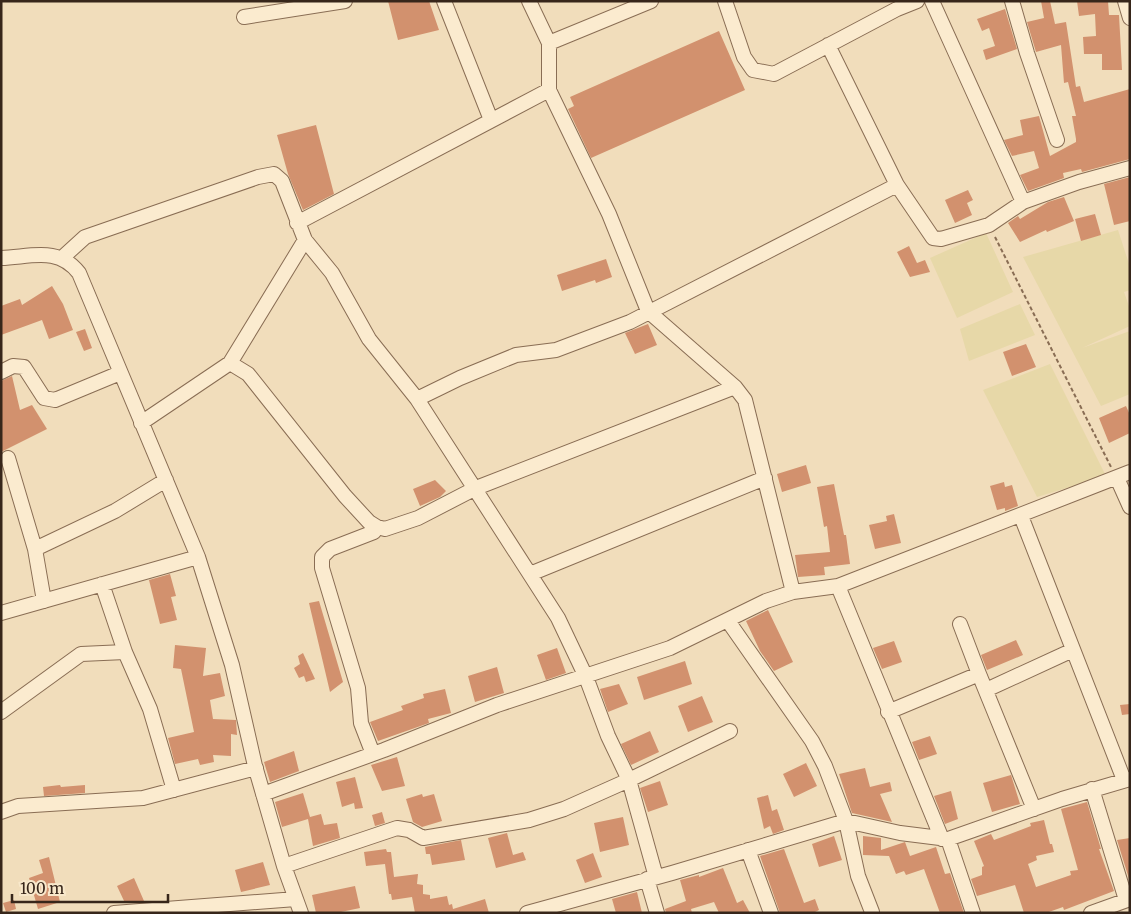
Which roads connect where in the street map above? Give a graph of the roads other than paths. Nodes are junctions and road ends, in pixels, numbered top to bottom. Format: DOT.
graph roads {
  1 [pos="345,1"];
  2 [pos="444,1"];
  3 [pos="529,1"];
  4 [pos="651,1"];
  5 [pos="726,1"];
  6 [pos="917,1"];
  7 [pos="932,1"];
  8 [pos="1012,1"];
  9 [pos="896,5"];
  10 [pos="244,17"];
  11 [pos="549,43"];
  12 [pos="828,45"];
  13 [pos="550,90"];
  14 [pos="491,120"];
  15 [pos="1057,140"];
  16 [pos="1130,168"];
  17 [pos="897,185"];
  18 [pos="1023,202"];
  19 [pos="297,223"];
  20 [pos="305,240"];
  21 [pos="1,258"];
  22 [pos="62,258"];
  23 [pos="648,311"];
  24 [pos="230,363"];
  25 [pos="1,372"];
  26 [pos="120,372"];
  27 [pos="735,386"];
  28 [pos="417,399"];
  29 [pos="141,423"];
  30 [pos="8,458"];
  31 [pos="1130,472"];
  32 [pos="765,478"];
  33 [pos="1117,478"];
  34 [pos="166,480"];
  35 [pos="476,488"];
  36 [pos="1130,507"];
  37 [pos="1021,516"];
  38 [pos="377,527"];
  39 [pos="35,548"];
  40 [pos="198,558"];
  41 [pos="530,574"];
  42 [pos="102,584"];
  43 [pos="838,586"];
  44 [pos="793,592"];
  45 [pos="44,601"];
  46 [pos="1,613"];
  47 [pos="728,621"];
  48 [pos="960,624"];
  49 [pos="1073,650"];
  50 [pos="125,652"];
  51 [pos="979,674"];
  52 [pos="586,677"];
  53 [pos="986,690"];
  54 [pos="1,712"];
  55 [pos="888,712"];
  56 [pos="730,731"];
  57 [pos="373,754"];
  58 [pos="256,768"];
  59 [pos="1127,779"];
  60 [pos="629,780"];
  61 [pos="1092,789"];
  62 [pos="174,790"];
  63 [pos="263,794"];
  64 [pos="1034,809"];
  65 [pos="1,812"];
  66 [pos="846,821"];
  67 [pos="945,839"];
  68 [pos="748,850"];
  69 [pos="284,866"];
  70 [pos="651,878"];
  71 [pos="1128,899"];
  72 [pos="299,906"];
  73 [pos="178,911"];
  74 [pos="534,912"];
  75 [pos="872,912"];
  76 [pos="114,913"];
  77 [pos="657,913"];
  78 [pos="771,913"];
  79 [pos="973,913"];
  80 [pos="1091,913"];
  1 -- 10 [label="street"];
  2 -- 14 [label="street"];
  3 -- 11 [label="street"];
  4 -- 11 [label="street"];
  5 -- 12 [label="street"];
  6 -- 9 [label="street"];
  7 -- 18 [label="street"];
  8 -- 15 [label="street"];
  9 -- 12 [label="street"];
  11 -- 13 [label="street"];
  12 -- 17 [label="street"];
  13 -- 14 [label="street"];
  13 -- 23 [label="street"];
  14 -- 19 [label="street"];
  16 -- 18 [label="street"];
  17 -- 18 [label="street"];
  17 -- 23 [label="street"];
  19 -- 20 [label="street"];
  19 -- 22 [label="street"];
  20 -- 24 [label="street"];
  20 -- 28 [label="street"];
  21 -- 22 [label="street"];
  22 -- 26 [label="street"];
  23 -- 27 [label="street"];
  23 -- 28 [label="street"];
  24 -- 29 [label="street"];
  24 -- 38 [label="street"];
  25 -- 26 [label="street"];
  26 -- 29 [label="street"];
  27 -- 32 [label="street"];
  27 -- 35 [label="street"];
  28 -- 35 [label="street"];
  29 -- 34 [label="street"];
  30 -- 39 [label="street"];
  31 -- 33 [label="street"];
  32 -- 41 [label="street"];
  32 -- 44 [label="street"];
  33 -- 36 [label="street"];
  33 -- 37 [label="street"];
  34 -- 39 [label="street"];
  34 -- 40 [label="street"];
  35 -- 38 [label="street"];
  35 -- 41 [label="street"];
  37 -- 43 [label="street"];
  37 -- 49 [label="street"];
  38 -- 57 [label="street"];
  39 -- 45 [label="street"];
  40 -- 42 [label="street"];
  40 -- 58 [label="street"];
  41 -- 52 [label="street"];
  42 -- 45 [label="street"];
  42 -- 50 [label="street"];
  43 -- 44 [label="street"];
  43 -- 55 [label="street"];
  44 -- 47 [label="street"];
  45 -- 46 [label="street"];
  47 -- 52 [label="street"];
  47 -- 66 [label="street"];
  48 -- 51 [label="street"];
  49 -- 53 [label="street"];
  49 -- 59 [label="street"];
  50 -- 54 [label="street"];
  50 -- 62 [label="street"];
  51 -- 53 [label="street"];
  51 -- 55 [label="street"];
  52 -- 57 [label="street"];
  52 -- 60 [label="street"];
  53 -- 64 [label="street"];
  55 -- 67 [label="street"];
  56 -- 60 [label="street"];
  57 -- 63 [label="street"];
  58 -- 62 [label="street"];
  58 -- 63 [label="street"];
  59 -- 61 [label="street"];
  60 -- 69 [label="street"];
  60 -- 70 [label="street"];
  61 -- 64 [label="street"];
  61 -- 71 [label="street"];
  62 -- 65 [label="street"];
  63 -- 69 [label="street"];
  64 -- 67 [label="street"];
  66 -- 67 [label="street"];
  66 -- 68 [label="street"];
  66 -- 75 [label="street"];
  67 -- 79 [label="street"];
  68 -- 70 [label="street"];
  68 -- 78 [label="street"];
  69 -- 72 [label="street"];
  70 -- 74 [label="street"];
  70 -- 77 [label="street"];
  71 -- 80 [label="street"];
  72 -- 73 [label="street"];
  73 -- 76 [label="street"];
}
